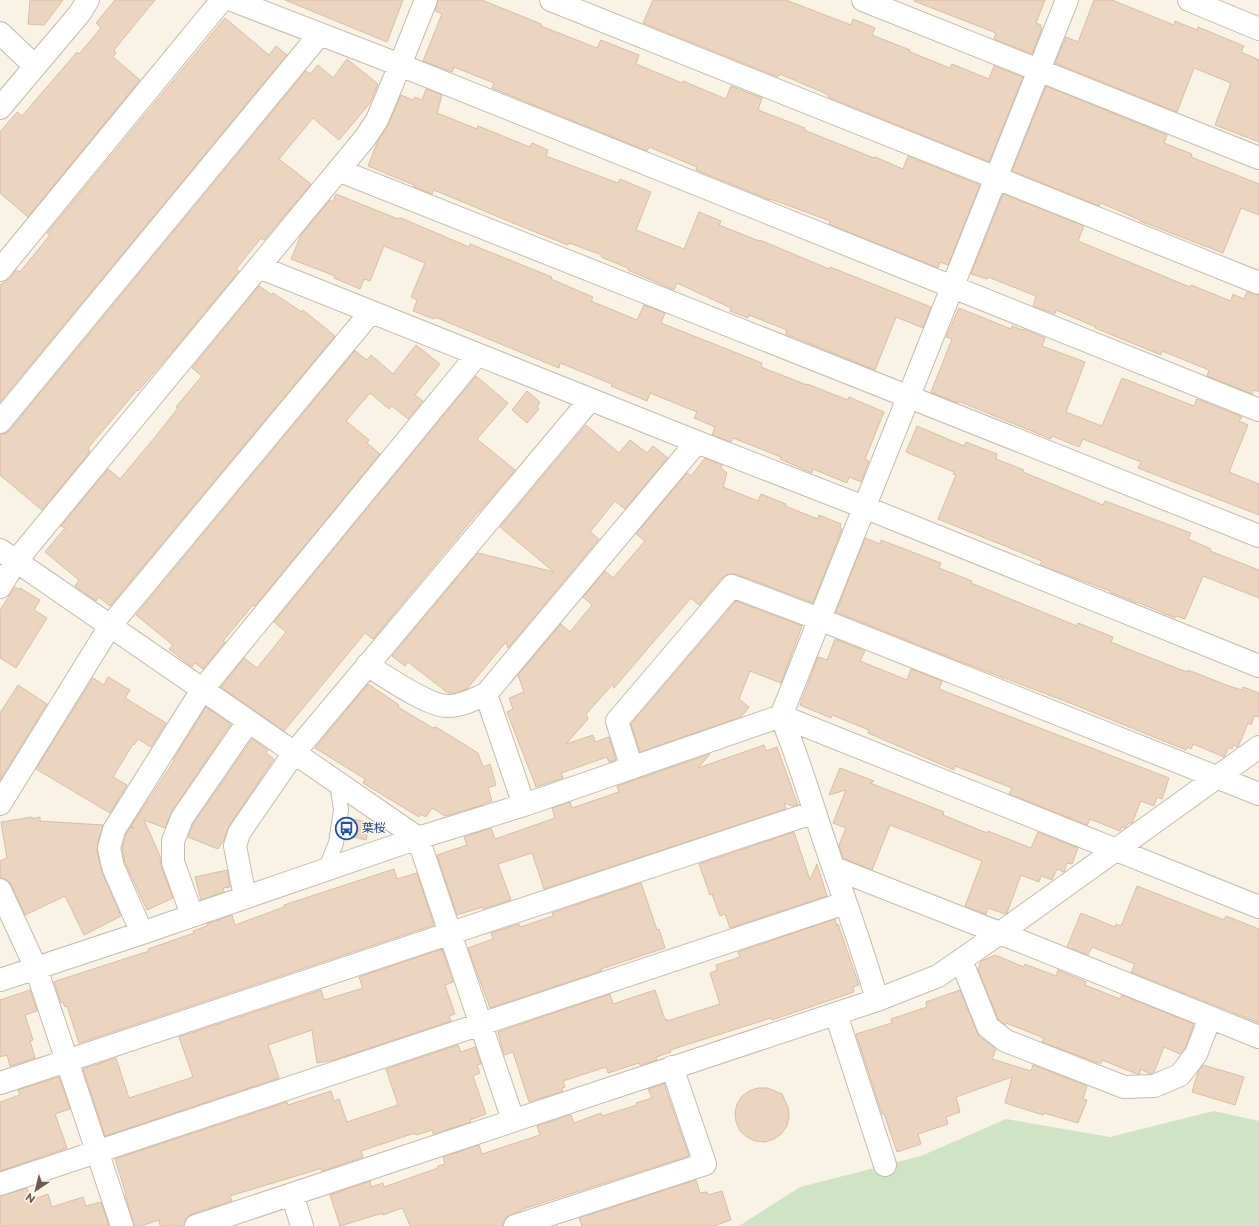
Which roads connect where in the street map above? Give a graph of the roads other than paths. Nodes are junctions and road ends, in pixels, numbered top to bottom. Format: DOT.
graph roads {
  1 [pos="88,0"];
  2 [pos="222,0"];
  3 [pos="232,0"];
  4 [pos="426,0"];
  5 [pos="551,0"];
  6 [pos="863,0"];
  7 [pos="1067,0"];
  8 [pos="1201,2"];
  9 [pos="1259,29"];
  10 [pos="0,33"];
  11 [pos="320,34"];
  12 [pos="400,65"];
  13 [pos="35,66"];
  14 [pos="1039,70"];
  15 [pos="0,108"];
  16 [pos="1259,158"];
  17 [pos="338,170"];
  18 [pos="996,178"];
  19 [pos="259,267"];
  20 [pos="0,270"];
  21 [pos="1259,283"];
  22 [pos="952,287"];
  23 [pos="371,312"];
  24 [pos="477,355"];
  25 [pos="909,396"];
  26 [pos="590,400"];
  27 [pos="1259,410"];
  28 [pos="0,422"];
  29 [pos="697,442"];
  30 [pos="864,507"];
  31 [pos="1259,536"];
  32 [pos="8,555"];
  33 [pos="0,587"];
  34 [pos="819,619"];
  35 [pos="110,626"];
  36 [pos="367,665"];
  37 [pos="1259,666"];
  38 [pos="202,690"];
  39 [pos="486,694"];
  40 [pos="781,716"];
  41 [pos="248,722"];
  42 [pos="1259,747"];
  43 [pos="294,753"];
  44 [pos="632,768"];
  45 [pos="1218,777"];
  46 [pos="337,783"];
  47 [pos="1259,794"];
  48 [pos="0,804"];
  49 [pos="524,805"];
  50 [pos="815,812"];
  51 [pos="418,838"];
  52 [pos="1115,850"];
  53 [pos="834,868"];
  54 [pos="325,870"];
  55 [pos="0,890"];
  56 [pos="245,898"];
  57 [pos="845,903"];
  58 [pos="1259,907"];
  59 [pos="192,915"];
  60 [pos="142,933"];
  61 [pos="1000,933"];
  62 [pos="450,934"];
  63 [pos="961,960"];
  64 [pos="36,968"];
  65 [pos="0,980"];
  66 [pos="877,1000"];
  67 [pos="836,1014"];
  68 [pos="1210,1018"];
  69 [pos="481,1024"];
  70 [pos="1259,1038"];
  71 [pos="67,1061"];
  72 [pos="672,1067"];
  73 [pos="0,1083"];
  74 [pos="513,1120"];
  75 [pos="97,1152"];
  76 [pos="886,1165"];
  77 [pos="0,1184"];
  78 [pos="292,1194"];
  79 [pos="543,1222"];
  80 [pos="122,1226"];
  81 [pos="196,1226"];
  82 [pos="302,1226"];
  83 [pos="515,1226"];
  1 -- 13 [label="street"];
  2 -- 20 [label="street"];
  3 -- 11 [label="street"];
  4 -- 12 [label="street"];
  5 -- 18 [label="street"];
  6 -- 14 [label="street"];
  7 -- 14 [label="street"];
  8 -- 9 [label="street"];
  10 -- 13 [label="street"];
  11 -- 12 [label="street"];
  11 -- 28 [label="street"];
  12 -- 17 [label="street"];
  12 -- 22 [label="street"];
  13 -- 15 [label="street"];
  14 -- 16 [label="street"];
  14 -- 18 [label="street"];
  17 -- 19 [label="street"];
  17 -- 25 [label="street"];
  18 -- 21 [label="street"];
  18 -- 22 [label="street"];
  19 -- 23 [label="street"];
  19 -- 32 [label="street"];
  22 -- 25 [label="street"];
  22 -- 27 [label="street"];
  23 -- 24 [label="street"];
  23 -- 35 [label="street"];
  24 -- 26 [label="street"];
  24 -- 38 [label="street"];
  25 -- 30 [label="street"];
  25 -- 31 [label="street"];
  26 -- 29 [label="street"];
  26 -- 36 [label="street"];
  29 -- 30 [label="street"];
  29 -- 39 [label="street"];
  30 -- 34 [label="street"];
  30 -- 37 [label="street"];
  32 -- 33 [label="street"];
  32 -- 35 [label="street"];
  34 -- 40 [label="street"];
  34 -- 44 [label="street"];
  34 -- 45 [label="street"];
  35 -- 38 [label="street"];
  35 -- 48 [label="street"];
  36 -- 39 [label="street"];
  36 -- 43 [label="street"];
  38 -- 41 [label="street"];
  38 -- 60 [label="street"];
  39 -- 49 [label="street"];
  40 -- 44 [label="street"];
  40 -- 50 [label="street"];
  40 -- 52 [label="street"];
  41 -- 43 [label="street"];
  41 -- 59 [label="street"];
  42 -- 45 [label="street"];
  43 -- 46 [label="street"];
  43 -- 56 [label="street"];
  44 -- 49 [label="street"];
  45 -- 47 [label="street"];
  45 -- 52 [label="street"];
  46 -- 51 [label="street"];
  46 -- 54 [label="lane"];
  49 -- 51 [label="street"];
  50 -- 53 [label="street"];
  50 -- 62 [label="street"];
  51 -- 54 [label="street"];
  51 -- 62 [label="street"];
  52 -- 58 [label="street"];
  52 -- 61 [label="street"];
  53 -- 57 [label="street"];
  53 -- 61 [label="street"];
  54 -- 56 [label="street"];
  55 -- 64 [label="street"];
  56 -- 59 [label="street"];
  57 -- 66 [label="street"];
  57 -- 69 [label="street"];
  59 -- 60 [label="street"];
  60 -- 64 [label="street"];
  61 -- 63 [label="street"];
  61 -- 68 [label="street"];
  62 -- 69 [label="street"];
  62 -- 71 [label="street"];
  63 -- 66 [label="street"];
  63 -- 68 [label="street"];
  64 -- 65 [label="street"];
  64 -- 71 [label="street"];
  66 -- 67 [label="street"];
  67 -- 72 [label="street"];
  67 -- 76 [label="street"];
  68 -- 70 [label="street"];
  69 -- 74 [label="street"];
  69 -- 75 [label="street"];
  71 -- 73 [label="street"];
  71 -- 75 [label="street"];
  72 -- 74 [label="street"];
  72 -- 79 [label="street"];
  74 -- 78 [label="street"];
  75 -- 77 [label="street"];
  75 -- 80 [label="street"];
  78 -- 81 [label="street"];
  78 -- 82 [label="street"];
  79 -- 83 [label="street"];
}
